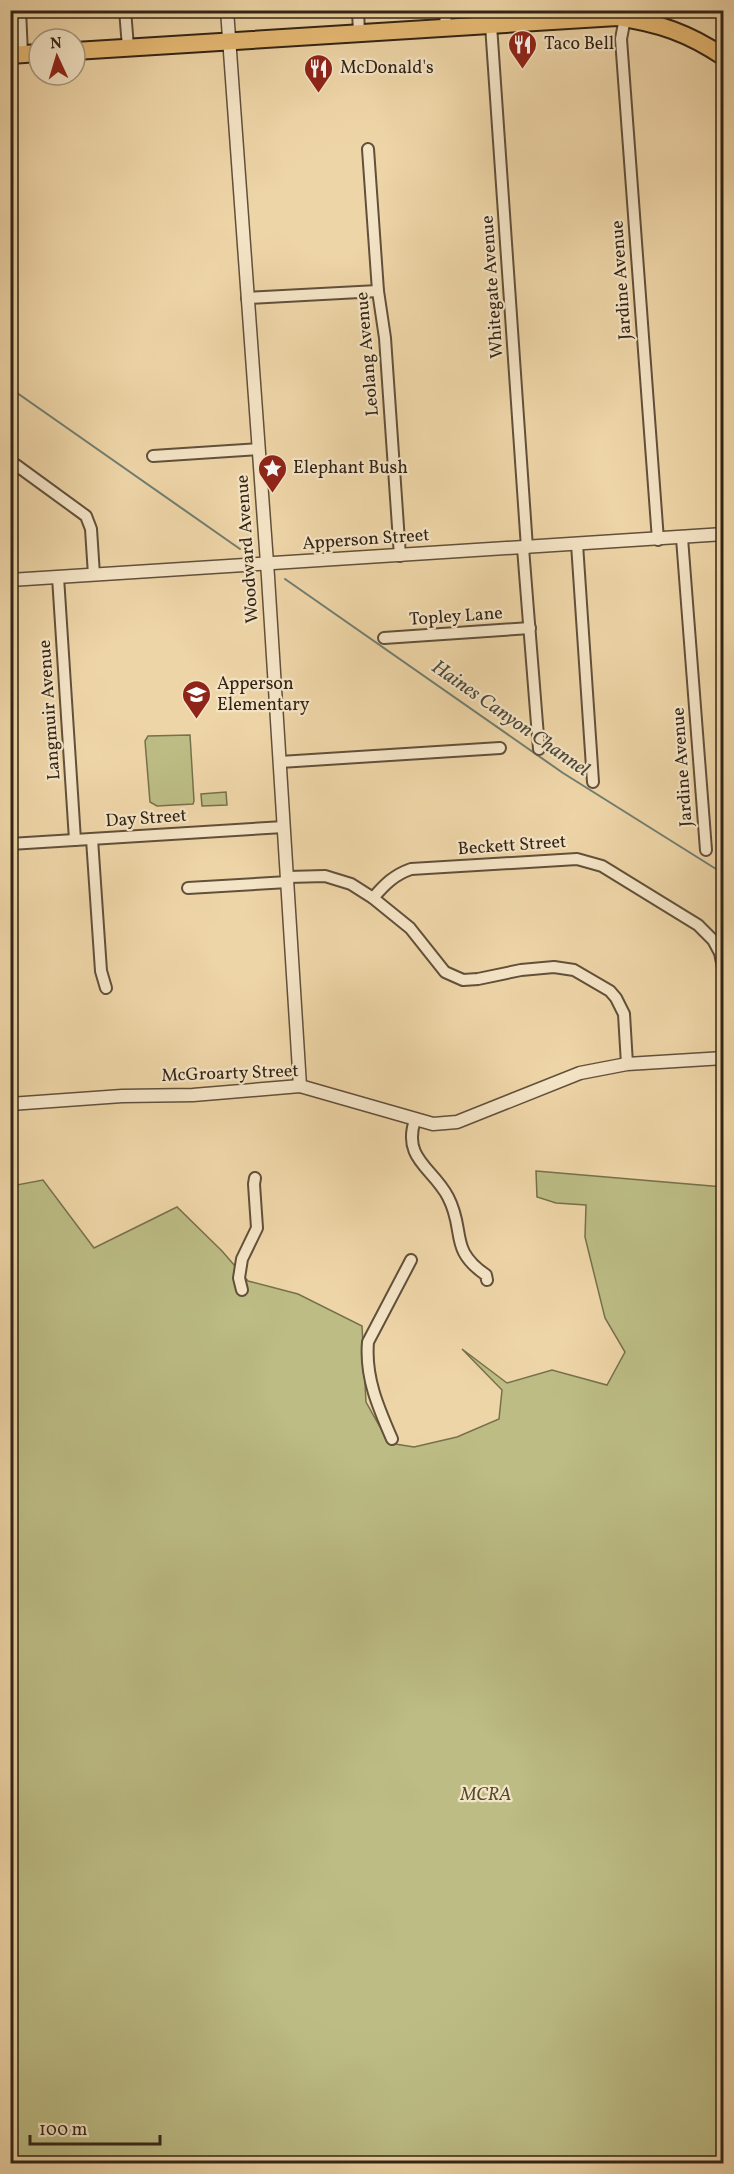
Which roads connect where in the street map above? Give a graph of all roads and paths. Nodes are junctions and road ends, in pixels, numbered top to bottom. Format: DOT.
graph roads {
  1 [pos="20,10"];
  2 [pos="125,10"];
  3 [pos="226,10"];
  4 [pos="358,10"];
  5 [pos="445,10"];
  6 [pos="678,10"];
  7 [pos="556,15"];
  8 [pos="621,17"];
  9 [pos="491,25"];
  10 [pos="446,28"];
  11 [pos="359,33"];
  12 [pos="229,41"];
  13 [pos="128,47"];
  14 [pos="87,50"];
  15 [pos="24,54"];
  16 [pos="723,57"];
  17 [pos="368,149"];
  18 [pos="378,291"];
  19 [pos="248,298"];
  20 [pos="259,448"];
  21 [pos="153,456"];
  22 [pos="16,465"];
  23 [pos="723,534"];
  24 [pos="682,538"];
  25 [pos="658,540"];
  26 [pos="577,544"];
  27 [pos="525,548"];
  28 [pos="400,556"];
  29 [pos="267,564"];
  30 [pos="94,575"];
  31 [pos="58,577"];
  32 [pos="10,580"];
  33 [pos="530,628"];
  34 [pos="384,638"];
  35 [pos="500,748"];
  36 [pos="539,749"];
  37 [pos="280,762"];
  38 [pos="593,782"];
  39 [pos="285,826"];
  40 [pos="92,839"];
  41 [pos="75,840"];
  42 [pos="10,844"];
  43 [pos="706,850"];
  44 [pos="288,879"];
  45 [pos="188,888"];
  46 [pos="373,898"];
  47 [pos="723,972"];
  48 [pos="105,988"];
  49 [pos="723,1058"];
  50 [pos="627,1064"];
  51 [pos="300,1086"];
  52 [pos="10,1104"];
  53 [pos="415,1120"];
  54 [pos="255,1178"];
  55 [pos="411,1260"];
  56 [pos="487,1280"];
  57 [pos="242,1290"];
  58 [pos="392,1439"];
  1 -- 15 [label="street"];
  2 -- 13 [label="street"];
  3 -- 12 [label="street, Woodward Avenue"];
  4 -- 11 [label="street"];
  5 -- 10 [label="street"];
  6 -- 8 [label="street"];
  7 -- 8 [label="main road"];
  7 -- 9 [label="main road"];
  8 -- 16 [label="main road"];
  8 -- 25 [label="street, Jardine Avenue"];
  9 -- 10 [label="main road"];
  9 -- 27 [label="street, Whitegate Avenue"];
  10 -- 11 [label="main road"];
  11 -- 12 [label="main road"];
  12 -- 13 [label="main road"];
  12 -- 19 [label="street, Woodward Avenue"];
  13 -- 14 [label="main road"];
  17 -- 18 [label="street, Leolang Avenue"];
  18 -- 19 [label="street"];
  18 -- 28 [label="street, Leolang Avenue"];
  19 -- 20 [label="street, Woodward Avenue"];
  20 -- 21 [label="street"];
  20 -- 29 [label="street, Woodward Avenue"];
  22 -- 30 [label="street"];
  23 -- 24 [label="street, Apperson Street"];
  24 -- 25 [label="street, Apperson Street"];
  24 -- 43 [label="street, Jardine Avenue"];
  25 -- 26 [label="street, Apperson Street"];
  26 -- 27 [label="street, Apperson Street"];
  26 -- 38 [label="street"];
  27 -- 28 [label="street, Apperson Street"];
  27 -- 33 [label="street, Whitegate Avenue"];
  28 -- 29 [label="street, Apperson Street"];
  29 -- 30 [label="street, Apperson Street"];
  29 -- 37 [label="street, Woodward Avenue"];
  30 -- 31 [label="street, Apperson Street"];
  31 -- 32 [label="street, Apperson Street"];
  31 -- 41 [label="street, Langmuir Avenue"];
  33 -- 34 [label="street, Topley Lane"];
  33 -- 36 [label="street, Whitegate Avenue"];
  35 -- 37 [label="street"];
  37 -- 39 [label="street, Woodward Avenue"];
  39 -- 40 [label="street, Day Street"];
  39 -- 44 [label="street, Woodward Avenue"];
  40 -- 41 [label="street, Day Street"];
  40 -- 48 [label="street"];
  41 -- 42 [label="street, Day Street"];
  44 -- 45 [label="street"];
  44 -- 46 [label="street"];
  44 -- 51 [label="street, Woodward Avenue"];
  46 -- 47 [label="street, Beckett Street"];
  46 -- 50 [label="street"];
  49 -- 50 [label="street, McGroarty Street"];
  50 -- 53 [label="street, McGroarty Street"];
  51 -- 52 [label="street, McGroarty Street"];
  51 -- 53 [label="street, McGroarty Street"];
  53 -- 56 [label="street"];
  54 -- 57 [label="street"];
  55 -- 58 [label="street"];
}
